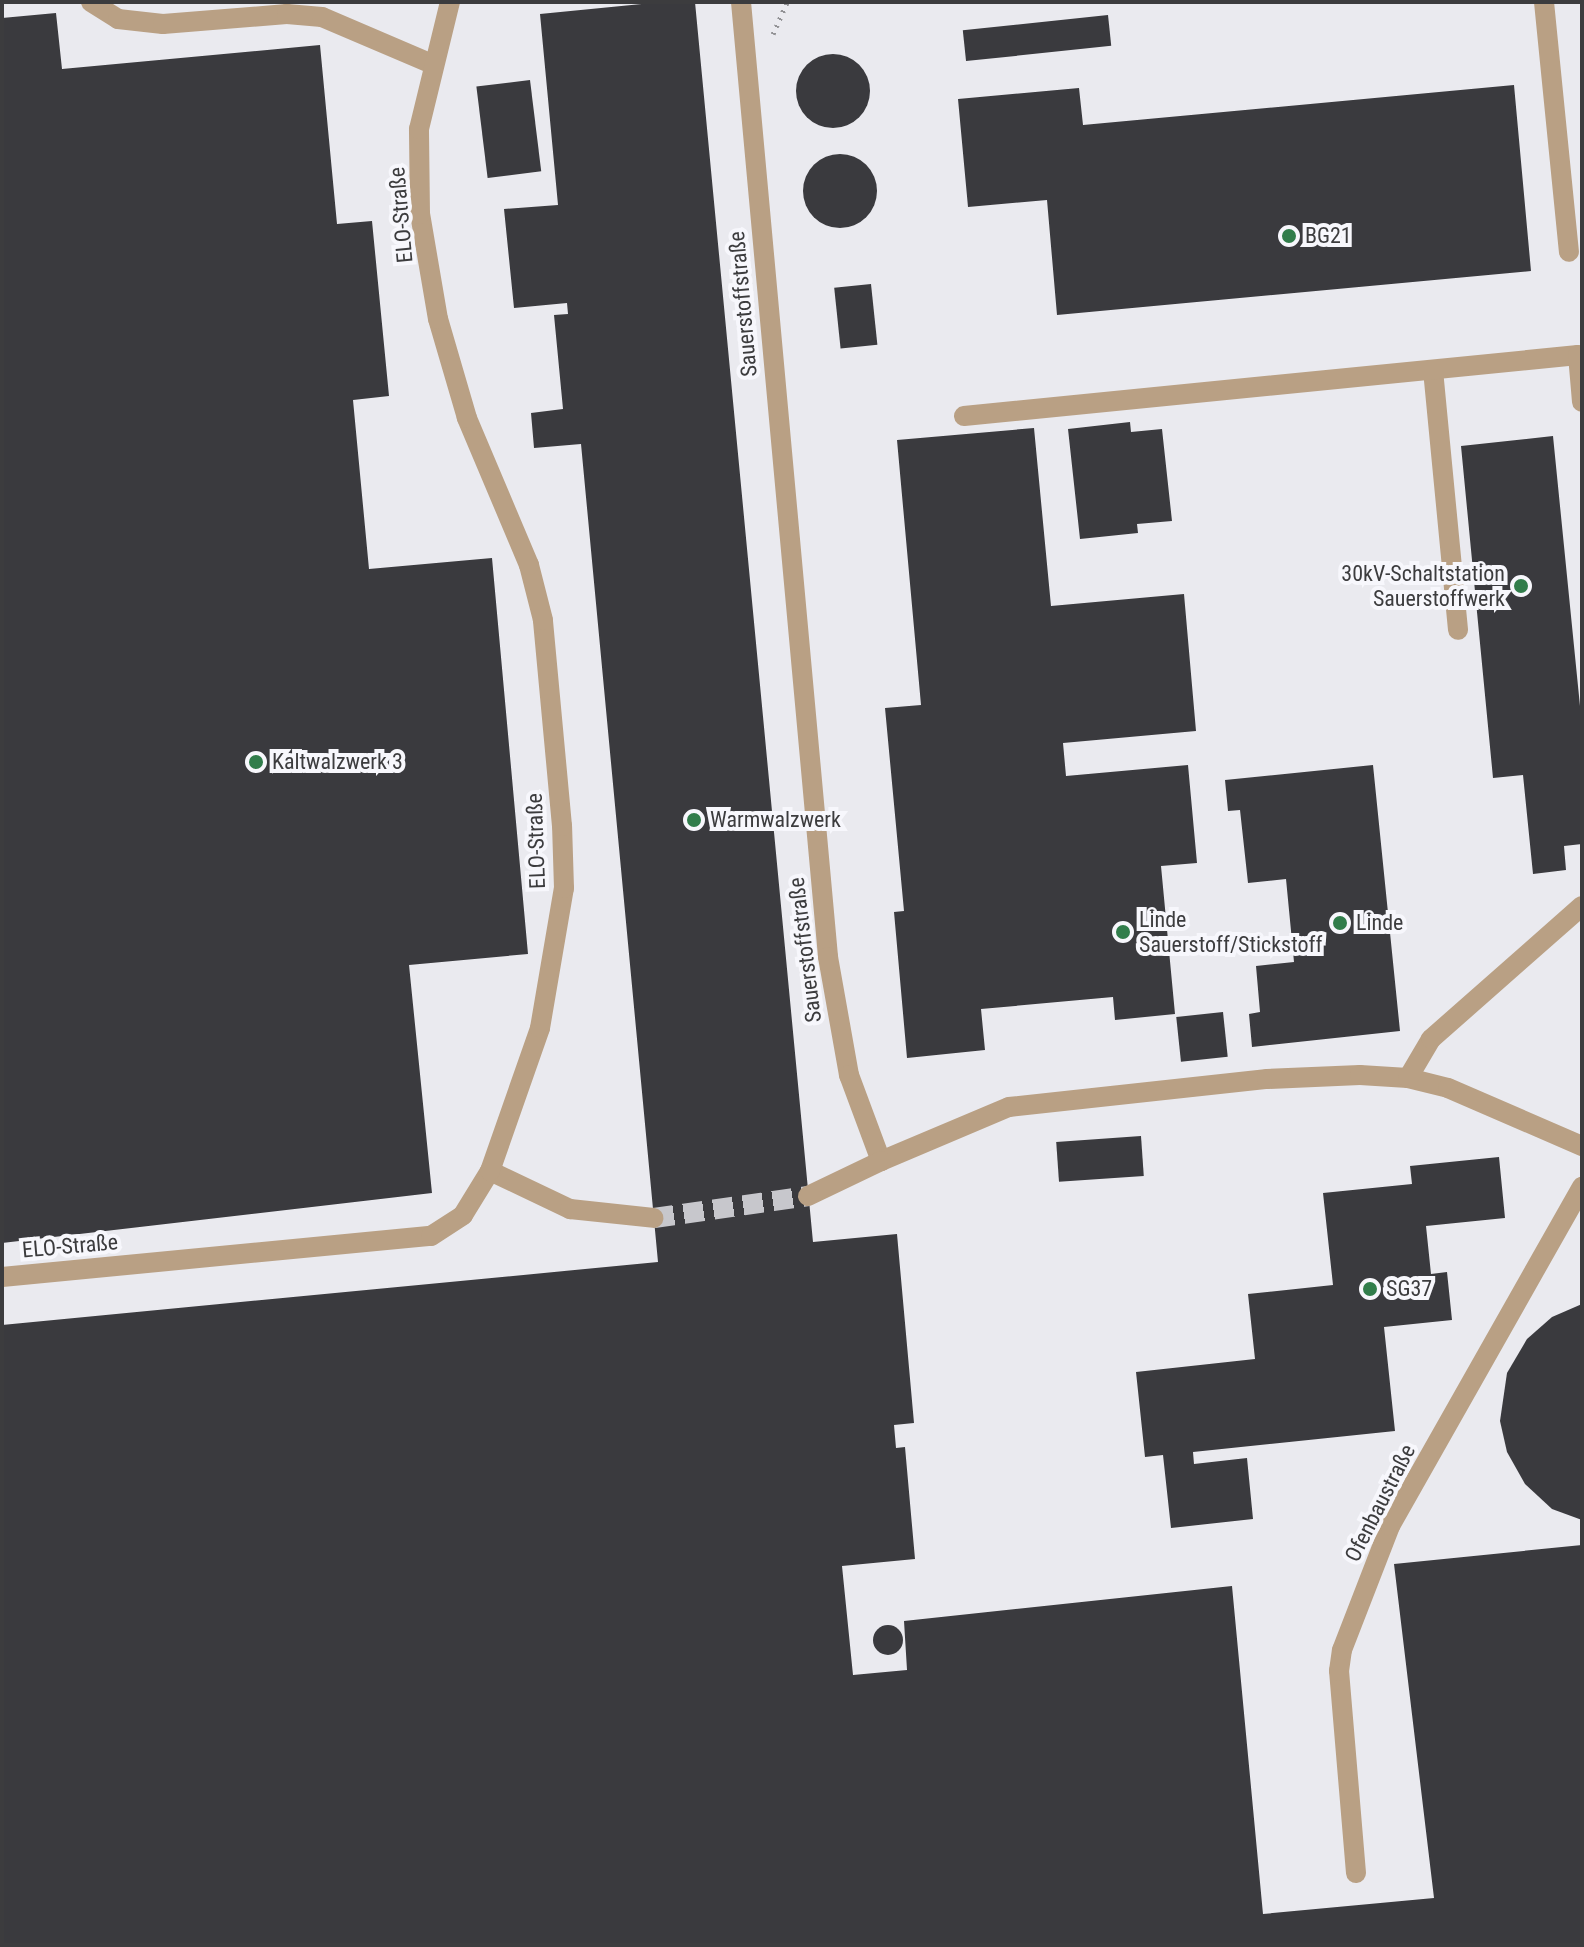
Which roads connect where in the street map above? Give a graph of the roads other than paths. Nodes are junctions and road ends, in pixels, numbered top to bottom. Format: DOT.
graph roads {
  1 [pos="91,2"];
  2 [pos="450,2"];
  3 [pos="741,2"];
  4 [pos="1544,2"];
  5 [pos="432,64"];
  6 [pos="1569,252"];
  7 [pos="1433,370"];
  8 [pos="1582,402"];
  9 [pos="964,416"];
  10 [pos="1458,630"];
  11 [pos="1582,906"];
  12 [pos="1408,1078"];
  13 [pos="1582,1146"];
  14 [pos="881,1161"];
  15 [pos="490,1171"];
  16 [pos="1582,1187"];
  17 [pos="808,1196"];
  18 [pos="654,1218"];
  19 [pos="2,1277"];
  20 [pos="1356,1873"];
  1 -- 5 [label="street"];
  2 -- 5 [label="street, ELO-Straße"];
  3 -- 14 [label="street, Sauerstoffstraße"];
  4 -- 6 [label="street"];
  5 -- 15 [label="street, ELO-Straße"];
  7 -- 8 [label="street"];
  7 -- 9 [label="street"];
  7 -- 10 [label="street"];
  11 -- 12 [label="street"];
  12 -- 13 [label="street"];
  12 -- 14 [label="street"];
  14 -- 17 [label="street"];
  15 -- 18 [label="street"];
  15 -- 19 [label="street, ELO-Straße"];
  16 -- 20 [label="street, Ofenbaustraße"];
}
